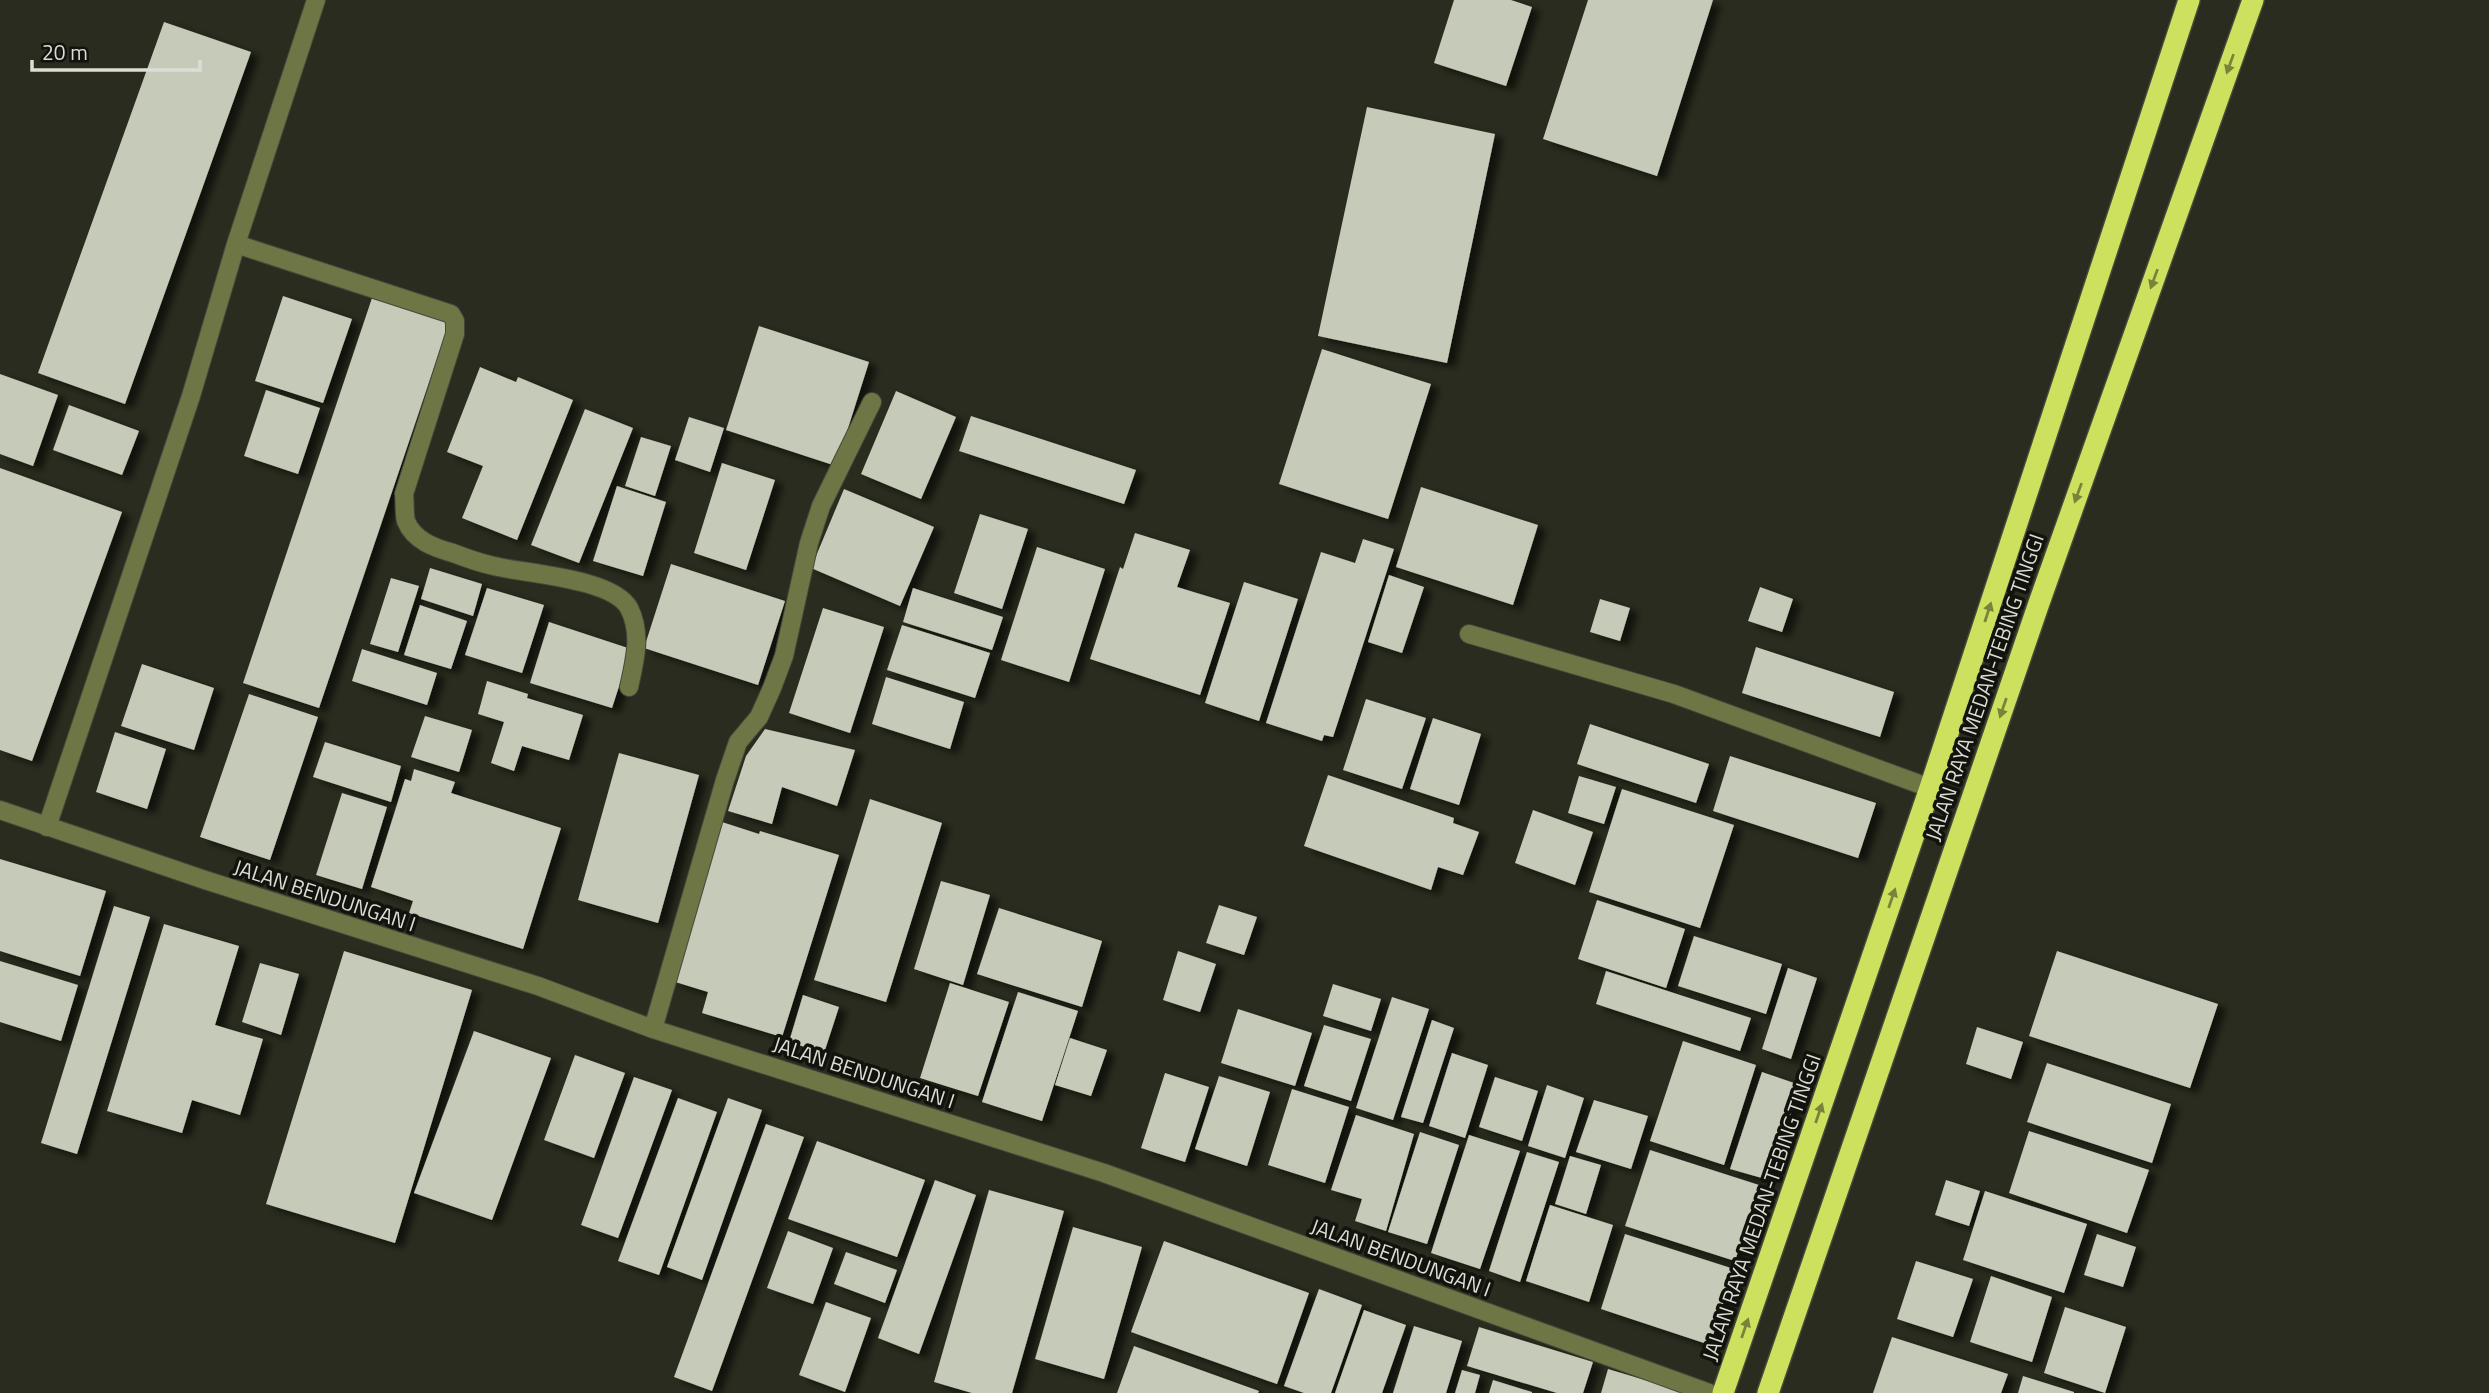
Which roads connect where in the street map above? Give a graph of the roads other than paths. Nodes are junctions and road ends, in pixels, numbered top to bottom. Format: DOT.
graph roads {
  1 [pos="316,0"];
  2 [pos="2189,0"];
  3 [pos="2253,0"];
  4 [pos="236,244"];
  5 [pos="872,402"];
  6 [pos="1469,634"];
  7 [pos="629,687"];
  8 [pos="1930,788"];
  9 [pos="0,810"];
  10 [pos="47,827"];
  11 [pos="653,1029"];
  12 [pos="1709,1393"];
  13 [pos="1723,1393"];
  14 [pos="1768,1393"];
  1 -- 4 [label="street"];
  8 -- 2 [label="highway, JALAN RAYA MEDAN-TEBING TINGGI, one-way"];
  3 -- 14 [label="highway, JALAN RAYA MEDAN-TEBING TINGGI, one-way"];
  4 -- 7 [label="street"];
  4 -- 10 [label="street"];
  5 -- 11 [label="street"];
  6 -- 8 [label="street"];
  13 -- 8 [label="highway, JALAN RAYA MEDAN-TEBING TINGGI, one-way"];
  9 -- 10 [label="street, JALAN BENDUNGAN I"];
  10 -- 11 [label="street, JALAN BENDUNGAN I"];
  11 -- 12 [label="street, JALAN BENDUNGAN I"];
}
